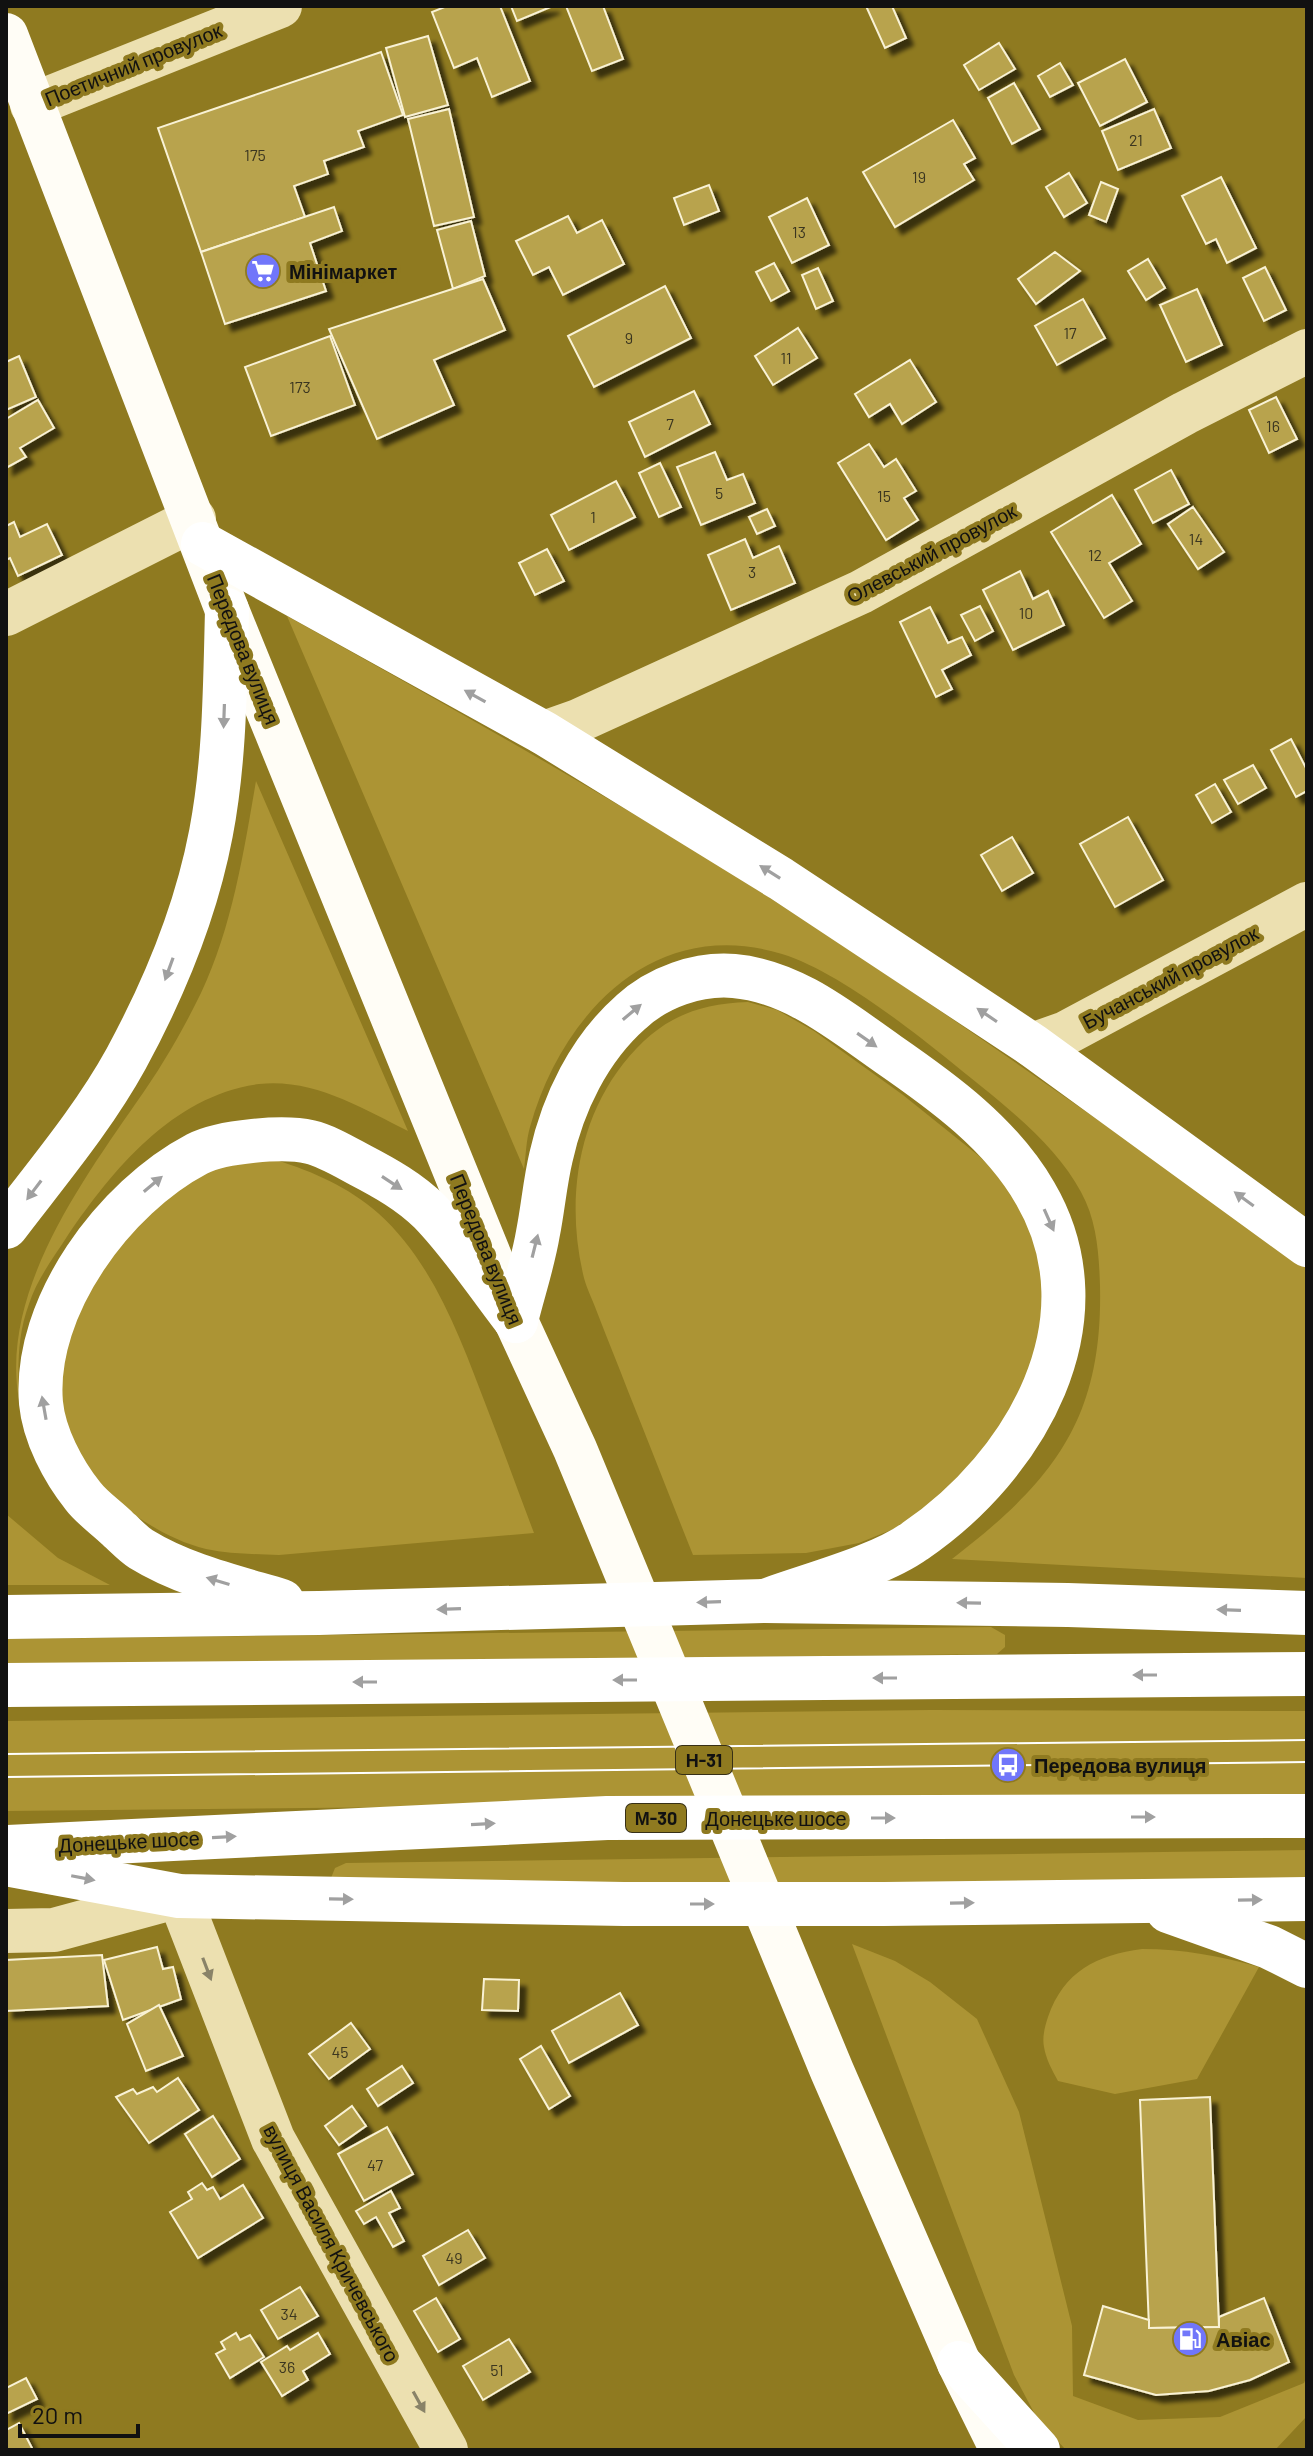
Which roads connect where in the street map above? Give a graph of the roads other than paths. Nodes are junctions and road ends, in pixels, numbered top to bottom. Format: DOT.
graph roads {
  1 [pos="280,6"];
  2 [pos="6,35"];
  3 [pos="32,105"];
  4 [pos="1307,351"];
  5 [pos="198,532"];
  6 [pos="227,610"];
  7 [pos="6,614"];
  8 [pos="544,733"];
  9 [pos="1307,904"];
  10 [pos="1032,1045"];
  11 [pos="6,1227"];
  12 [pos="1307,1245"];
  13 [pos="516,1321"];
  14 [pos="765,1601"];
  15 [pos="319,1613"];
  16 [pos="1307,1613"];
  17 [pos="6,1617"];
  18 [pos="1307,1674"];
  19 [pos="6,1685"];
  20 [pos="1307,1816"];
  21 [pos="6,1847"];
  22 [pos="6,1864"];
  23 [pos="179,1896"];
  24 [pos="1307,1899"];
  25 [pos="1143,1902"];
  26 [pos="6,1931"];
  27 [pos="1307,1966"];
  28 [pos="959,2363"];
  29 [pos="446,2450"];
  30 [pos="1002,2450"];
  31 [pos="1038,2450"];
  1 -- 3 [label="street, Поетичний провулок"];
  2 -- 3 [label="main road, Передова вулиця / Н-31"];
  3 -- 5 [label="main road, Передова вулиця / Н-31"];
  4 -- 8 [label="street, Олевський провулок"];
  5 -- 6 [label="main road, Передова вулиця / Н-31"];
  5 -- 7 [label="street"];
  8 -- 5 [label="highway, one-way"];
  6 -- 11 [label="highway, one-way"];
  6 -- 13 [label="main road, Передова вулиця / Н-31"];
  10 -- 8 [label="highway, one-way"];
  9 -- 10 [label="street, Бучанський провулок"];
  12 -- 10 [label="highway, one-way"];
  13 -- 14 [label="highway, one-way"];
  15 -- 13 [label="highway, one-way"];
  13 -- 28 [label="main road, Передова вулиця / Н-31"];
  14 -- 15 [label="highway, one-way"];
  16 -- 14 [label="highway, one-way"];
  15 -- 17 [label="highway"];
  18 -- 19 [label="highway, one-way"];
  21 -- 20 [label="highway, Донецьке шосе / М-30, one-way"];
  22 -- 23 [label="highway, one-way"];
  23 -- 25 [label="highway, one-way"];
  23 -- 26 [label="street"];
  23 -- 29 [label="street, вулиця Василя Кричевського, one-way"];
  25 -- 24 [label="highway, one-way"];
  25 -- 27 [label="highway"];
  28 -- 30 [label="main road, Передова вулиця / Н-31"];
  28 -- 31 [label="highway"];
}
